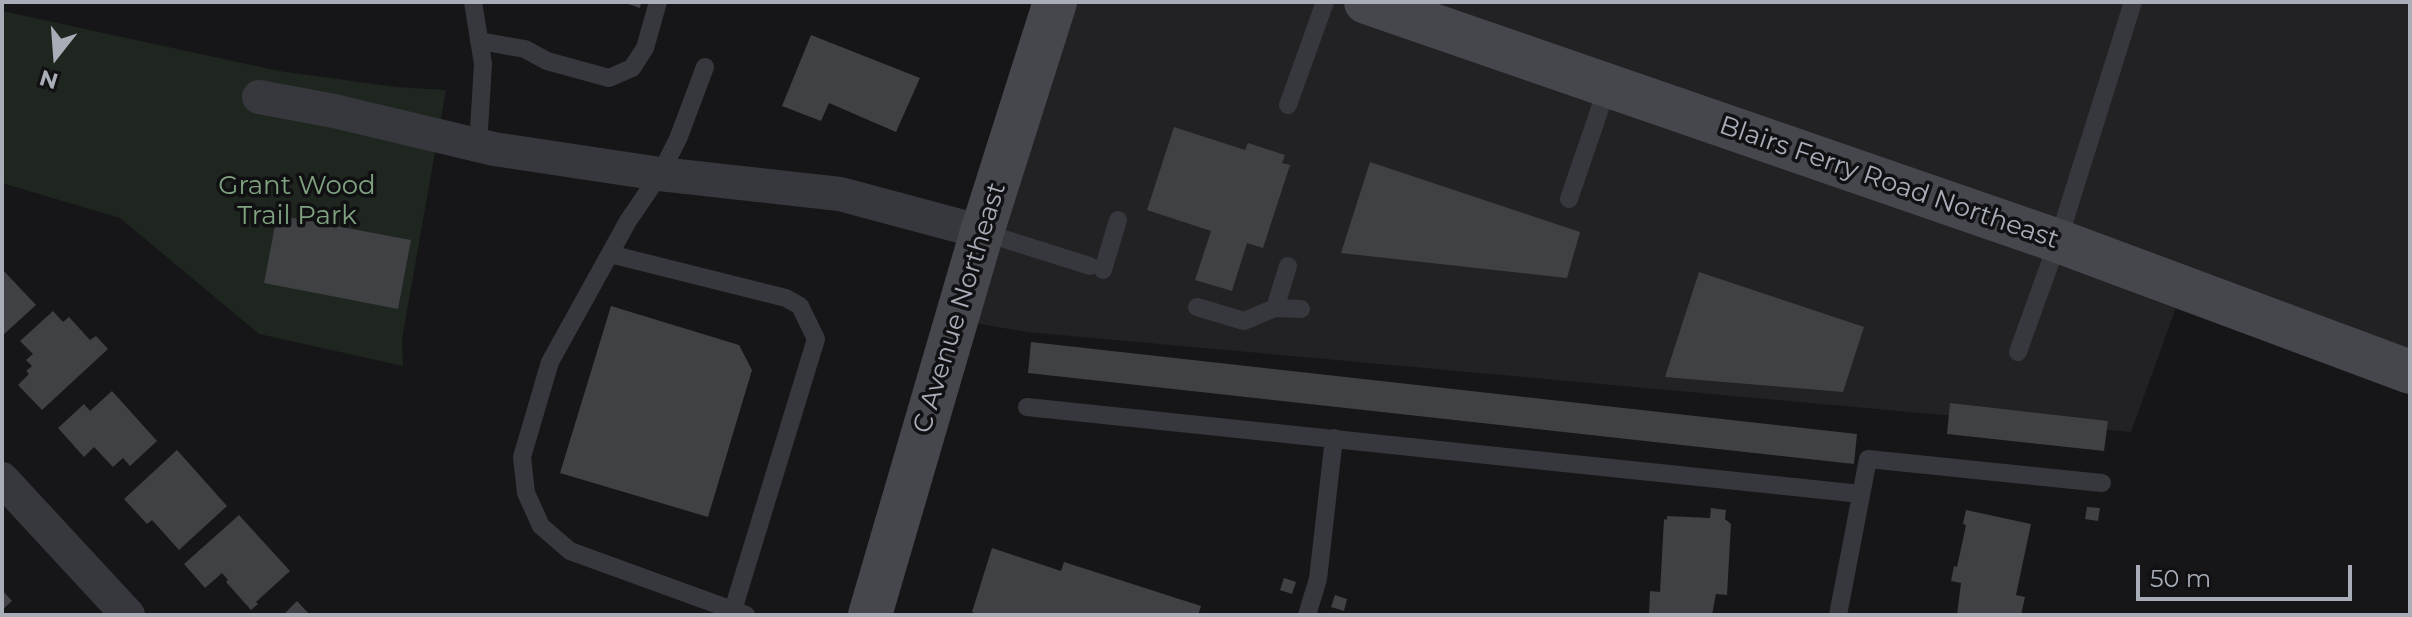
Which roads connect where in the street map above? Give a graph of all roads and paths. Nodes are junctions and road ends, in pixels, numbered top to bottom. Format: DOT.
graph roads {
  1 [pos="473,2"];
  2 [pos="658,2"];
  3 [pos="1055,2"];
  4 [pos="1325,2"];
  5 [pos="1366,2"];
  6 [pos="2133,2"];
  7 [pos="479,41"];
  8 [pos="705,67"];
  9 [pos="1608,85"];
  10 [pos="259,97"];
  11 [pos="1288,105"];
  12 [pos="486,148"];
  13 [pos="660,174"];
  14 [pos="1569,199"];
  15 [pos="1118,220"];
  16 [pos="982,232"];
  17 [pos="2058,241"];
  18 [pos="610,254"];
  19 [pos="1288,266"];
  20 [pos="1197,307"];
  21 [pos="1275,308"];
  22 [pos="1301,309"];
  23 [pos="2018,352"];
  24 [pos="2410,372"];
  25 [pos="1027,407"];
  26 [pos="1334,438"];
  27 [pos="2,479"];
  28 [pos="2102,483"];
  29 [pos="1861,494"];
  30 [pos="740,613"];
  31 [pos="128,615"];
  32 [pos="870,615"];
  33 [pos="1307,615"];
  34 [pos="1838,615"];
  1 -- 7 [label="lane"];
  2 -- 7 [label="lane"];
  3 -- 16 [label="main road, C Avenue Northeast"];
  4 -- 11 [label="lane"];
  5 -- 9 [label="main road, Blairs Ferry Road Northeast"];
  6 -- 17 [label="lane"];
  7 -- 12 [label="lane"];
  8 -- 13 [label="lane"];
  9 -- 14 [label="lane"];
  9 -- 17 [label="main road, Blairs Ferry Road Northeast"];
  10 -- 12 [label="street"];
  12 -- 13 [label="street"];
  13 -- 16 [label="street"];
  13 -- 18 [label="lane"];
  15 -- 16 [label="lane"];
  16 -- 32 [label="main road, C Avenue Northeast"];
  17 -- 23 [label="lane"];
  17 -- 24 [label="main road, Blairs Ferry Road Northeast"];
  18 -- 30 [label="lane"];
  18 -- 30 [label="lane"];
  19 -- 21 [label="lane"];
  20 -- 21 [label="lane"];
  21 -- 22 [label="lane"];
  25 -- 26 [label="lane"];
  26 -- 29 [label="lane"];
  26 -- 33 [label="lane"];
  27 -- 31 [label="street"];
  28 -- 29 [label="lane"];
  29 -- 34 [label="lane"];
}
